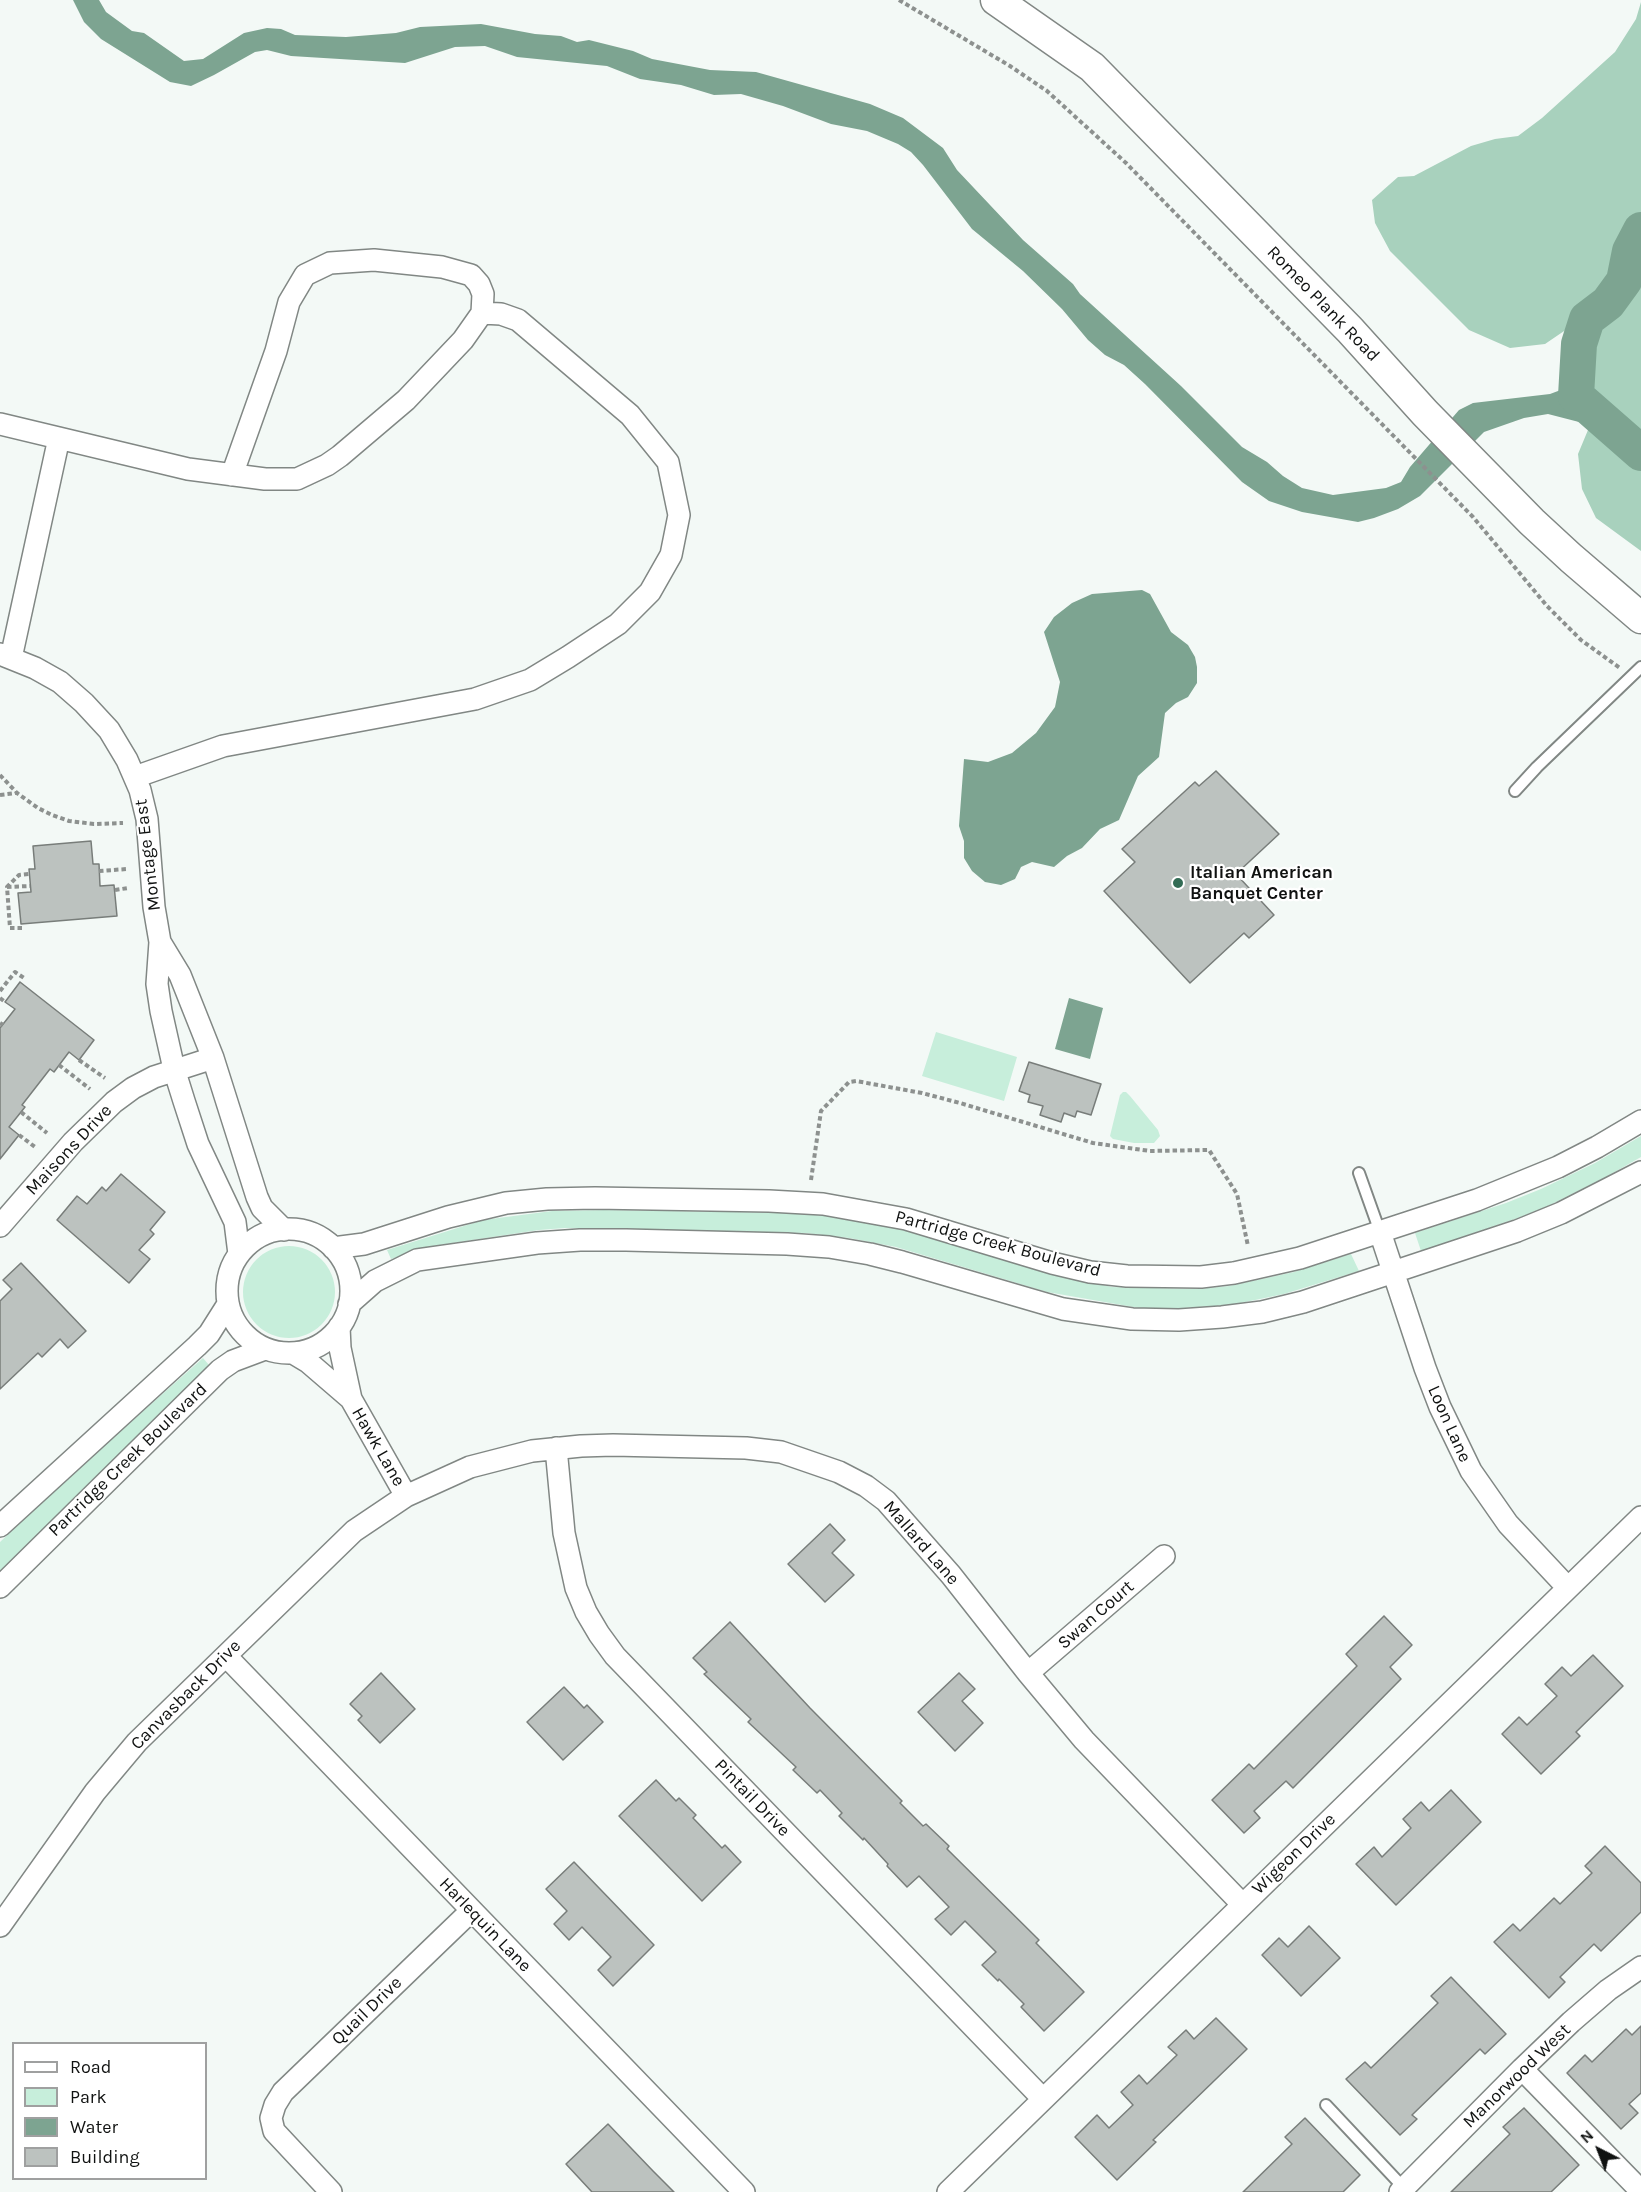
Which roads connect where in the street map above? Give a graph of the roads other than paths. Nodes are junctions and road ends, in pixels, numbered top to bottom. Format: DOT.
graph roads {
  1 [pos="996,0"];
  2 [pos="482,314"];
  3 [pos="0,424"];
  4 [pos="59,438"];
  5 [pos="232,475"];
  6 [pos="1641,618"];
  7 [pos="5,656"];
  8 [pos="1641,668"];
  9 [pos="135,777"];
  10 [pos="1515,791"];
  11 [pos="160,942"];
  12 [pos="213,1058"];
  13 [pos="174,1069"];
  14 [pos="1641,1121"];
  15 [pos="1641,1172"];
  16 [pos="1359,1173"];
  17 [pos="0,1226"];
  18 [pos="284,1230"];
  19 [pos="1380,1232"];
  20 [pos="333,1248"];
  21 [pos="239,1254"];
  22 [pos="1394,1273"];
  23 [pos="228,1304"];
  24 [pos="349,1304"];
  25 [pos="339,1327"];
  26 [pos="265,1349"];
  27 [pos="293,1353"];
  28 [pos="351,1399"];
  29 [pos="556,1448"];
  30 [pos="406,1496"];
  31 [pos="1641,1517"];
  32 [pos="0,1526"];
  33 [pos="1164,1556"];
  34 [pos="0,1587"];
  35 [pos="1568,1588"];
  36 [pos="226,1656"];
  37 [pos="1028,1673"];
  38 [pos="1242,1904"];
  39 [pos="471,1911"];
  40 [pos="0,1926"];
  41 [pos="1641,1967"];
  42 [pos="1522,2069"];
  43 [pos="1043,2099"];
  44 [pos="1326,2105"];
  45 [pos="1402,2190"];
  46 [pos="1641,2191"];
  47 [pos="331,2192"];
  48 [pos="744,2192"];
  49 [pos="948,2192"];
  1 -- 6 [label="main road, Romeo Plank Road"];
  2 -- 5 [label="street"];
  2 -- 5 [label="street"];
  2 -- 9 [label="street"];
  3 -- 4 [label="street"];
  4 -- 5 [label="street"];
  4 -- 7 [label="street"];
  7 -- 9 [label="street, Montage East"];
  8 -- 10 [label="lane"];
  9 -- 11 [label="street, Montage East"];
  11 -- 12 [label="street, Montage East"];
  11 -- 13 [label="street, Montage East"];
  12 -- 13 [label="street, Maisons Drive"];
  12 -- 18 [label="street, Montage East"];
  13 -- 17 [label="street, Maisons Drive"];
  13 -- 21 [label="street, Montage East"];
  14 -- 19 [label="street, Partridge Creek Boulevard"];
  15 -- 22 [label="street"];
  16 -- 19 [label="lane"];
  18 -- 20 [label="street"];
  18 -- 21 [label="street"];
  19 -- 20 [label="street, Partridge Creek Boulevard"];
  19 -- 22 [label="street, Loon Lane"];
  20 -- 24 [label="street"];
  21 -- 23 [label="street"];
  22 -- 24 [label="street"];
  22 -- 35 [label="street, Loon Lane"];
  23 -- 26 [label="street"];
  23 -- 32 [label="street, Partridge Creek Boulevard"];
  24 -- 25 [label="street"];
  25 -- 27 [label="street"];
  25 -- 28 [label="street, Hawk Lane"];
  26 -- 27 [label="street"];
  26 -- 34 [label="street, Partridge Creek Boulevard"];
  27 -- 28 [label="street, Hawk Lane"];
  28 -- 30 [label="street, Hawk Lane"];
  29 -- 30 [label="street, Mallard Lane"];
  29 -- 37 [label="street, Mallard Lane"];
  29 -- 43 [label="street, Pintail Drive"];
  30 -- 36 [label="street, Canvasback Drive"];
  31 -- 35 [label="street, Wigeon Drive"];
  33 -- 37 [label="street, Swan Court"];
  35 -- 38 [label="street, Wigeon Drive"];
  36 -- 39 [label="street, Harlequin Lane"];
  36 -- 40 [label="street, Canvasback Drive"];
  37 -- 38 [label="street, Mallard Lane"];
  38 -- 43 [label="street, Wigeon Drive"];
  39 -- 47 [label="street, Quail Drive"];
  39 -- 48 [label="street, Harlequin Lane"];
  41 -- 42 [label="street, Manorwood West"];
  42 -- 45 [label="street, Manorwood West"];
  42 -- 46 [label="street"];
  43 -- 49 [label="street, Wigeon Drive"];
  44 -- 45 [label="lane"];
}
